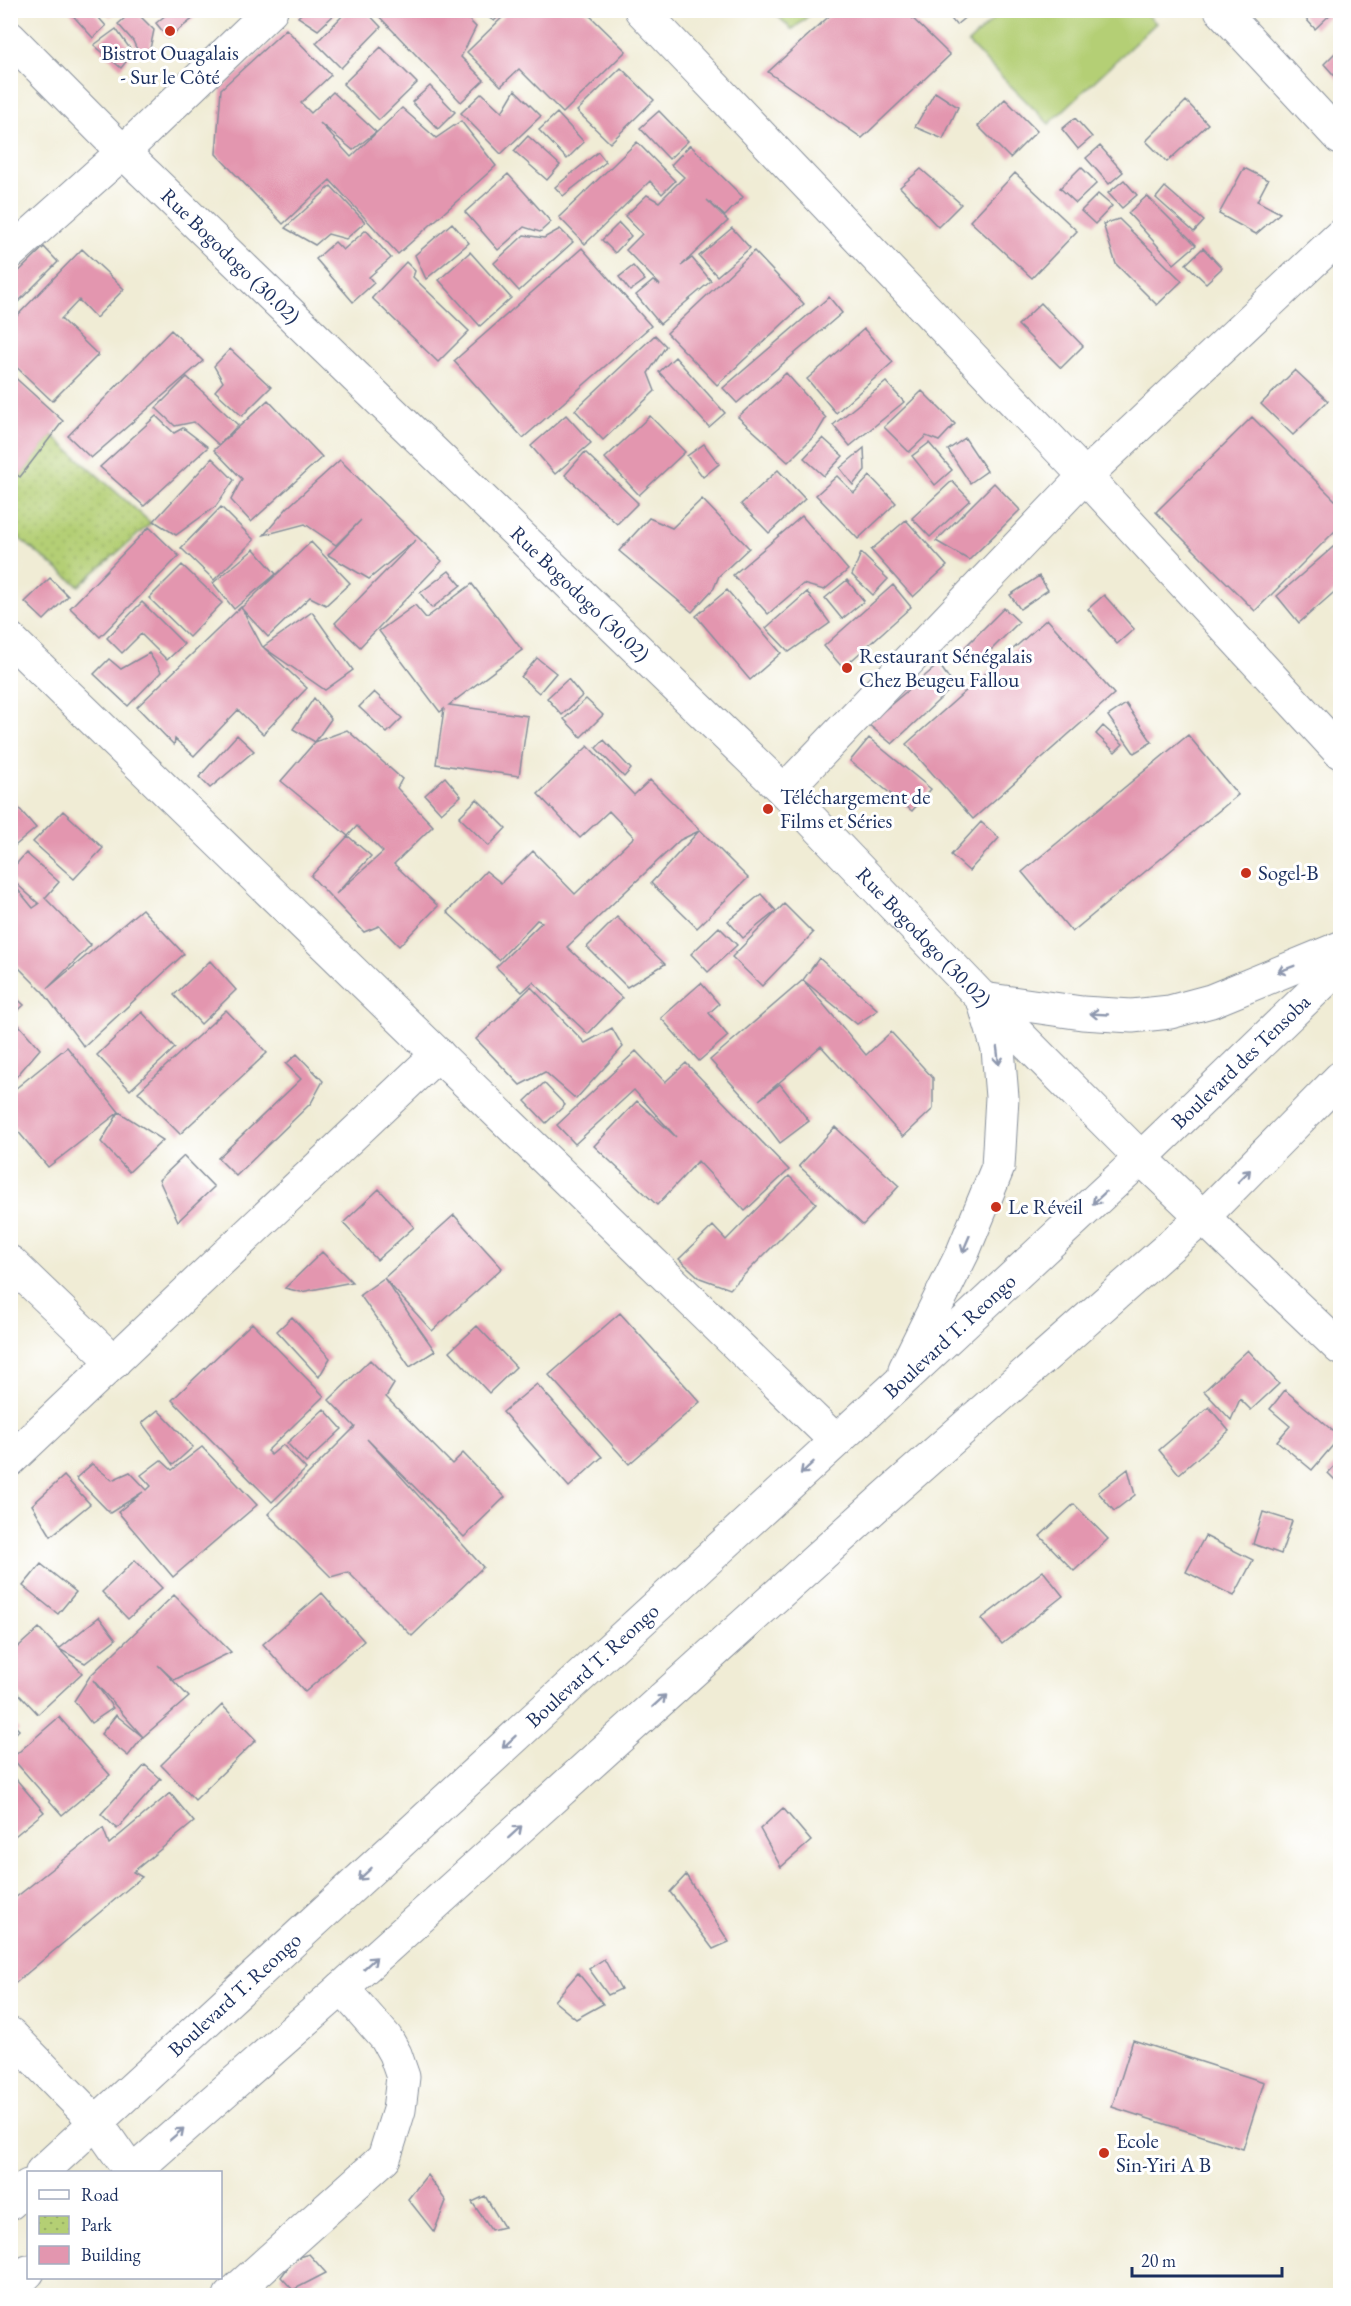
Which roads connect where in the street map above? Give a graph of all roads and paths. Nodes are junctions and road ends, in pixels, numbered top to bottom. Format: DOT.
graph roads {
  1 [pos="271,10"];
  2 [pos="641,10"];
  3 [pos="1221,10"];
  4 [pos="10,38"];
  5 [pos="1341,138"];
  6 [pos="123,152"];
  7 [pos="1341,236"];
  8 [pos="10,253"];
  9 [pos="1085,476"];
  10 [pos="10,639"];
  11 [pos="1341,752"];
  12 [pos="784,791"];
  13 [pos="1341,948"];
  14 [pos="1341,966"];
  15 [pos="983,999"];
  16 [pos="438,1054"];
  17 [pos="1341,1078"];
  18 [pos="1142,1158"];
  19 [pos="1203,1217"];
  20 [pos="10,1262"];
  21 [pos="1341,1348"];
  22 [pos="114,1362"];
  23 [pos="896,1386"];
  24 [pos="837,1441"];
  25 [pos="10,1460"];
  26 [pos="342,1988"];
  27 [pos="10,2034"];
  28 [pos="96,2122"];
  29 [pos="43,2171"];
  30 [pos="131,2171"];
  31 [pos="133,2171"];
  32 [pos="27,2187"];
  33 [pos="10,2203"];
  34 [pos="27,2273"];
  35 [pos="10,2290"];
  36 [pos="230,2295"];
  1 -- 6 [label="street"];
  2 -- 9 [label="street"];
  3 -- 5 [label="street"];
  4 -- 6 [label="street, Rue Bogodogo (30.02)"];
  6 -- 8 [label="street"];
  6 -- 12 [label="street, Rue Bogodogo (30.02)"];
  7 -- 9 [label="street"];
  9 -- 11 [label="street"];
  9 -- 12 [label="street"];
  10 -- 16 [label="street"];
  12 -- 15 [label="street, Rue Bogodogo (30.02)"];
  13 -- 15 [label="street, one-way"];
  14 -- 18 [label="street, Boulevard des Tensoba"];
  15 -- 18 [label="street, Rue Bogodogo (30.02)"];
  15 -- 23 [label="street, one-way"];
  16 -- 22 [label="street"];
  16 -- 24 [label="street"];
  19 -- 17 [label="street, one-way"];
  18 -- 19 [label="street, Rue Bogodogo (30.02)"];
  18 -- 23 [label="street, Boulevard T. Reongo, one-way"];
  19 -- 21 [label="street, Rue Bogodogo (30.02)"];
  26 -- 19 [label="street, one-way"];
  20 -- 22 [label="street"];
  22 -- 25 [label="street"];
  23 -- 24 [label="street, Boulevard T. Reongo"];
  24 -- 28 [label="street, Boulevard T. Reongo, one-way"];
  31 -- 26 [label="street, one-way"];
  26 -- 36 [label="street"];
  27 -- 28 [label="street"];
  28 -- 29 [label="street, Boulevard T. Reongo"];
  28 -- 30 [label="street"];
  32 -- 33 [label="street"];
  34 -- 35 [label="street"];
}
